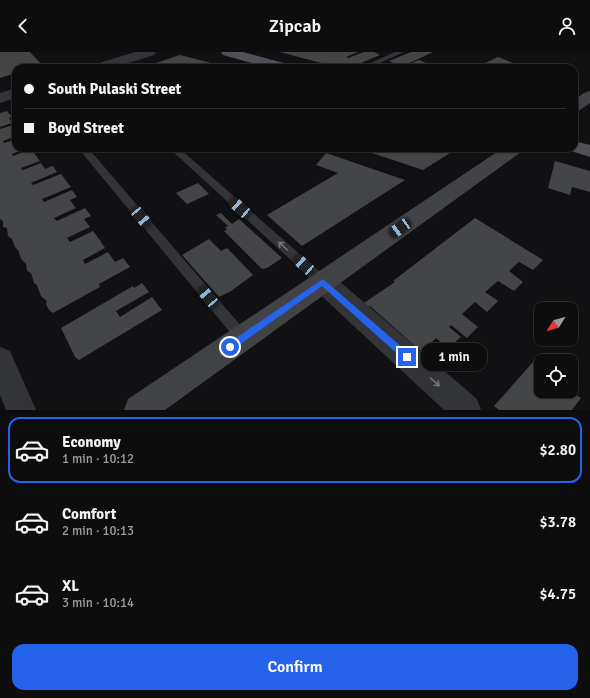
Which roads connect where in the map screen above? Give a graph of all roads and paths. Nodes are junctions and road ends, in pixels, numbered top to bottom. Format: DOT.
graph roads {
  1 [pos="149,52"];
  2 [pos="228,52"];
  3 [pos="401,52"];
  4 [pos="111,64"];
  5 [pos="272,64"];
  6 [pos="372,64"];
  7 [pos="12,94"];
  8 [pos="590,96"];
  9 [pos="0,98"];
  10 [pos="578,104"];
  11 [pos="578,147"];
  12 [pos="590,151"];
  13 [pos="86,152"];
  14 [pos="178,152"];
  15 [pos="509,152"];
  16 [pos="323,282"];
  17 [pos="242,338"];
  18 [pos="0,360"];
  19 [pos="21,410"];
  20 [pos="139,410"];
  21 [pos="466,410"];
  1 -- 4 [label="street"];
  2 -- 5 [label="main road"];
  3 -- 6 [label="lane"];
  7 -- 9 [label="street"];
  8 -- 10 [label="street"];
  11 -- 12 [label="main road"];
  13 -- 17 [label="lane"];
  16 -- 14 [label="lane, one-way"];
  15 -- 16 [label="street"];
  16 -- 17 [label="street"];
  16 -- 21 [label="street, one-way"];
  17 -- 20 [label="street"];
  18 -- 19 [label="street"];
}
